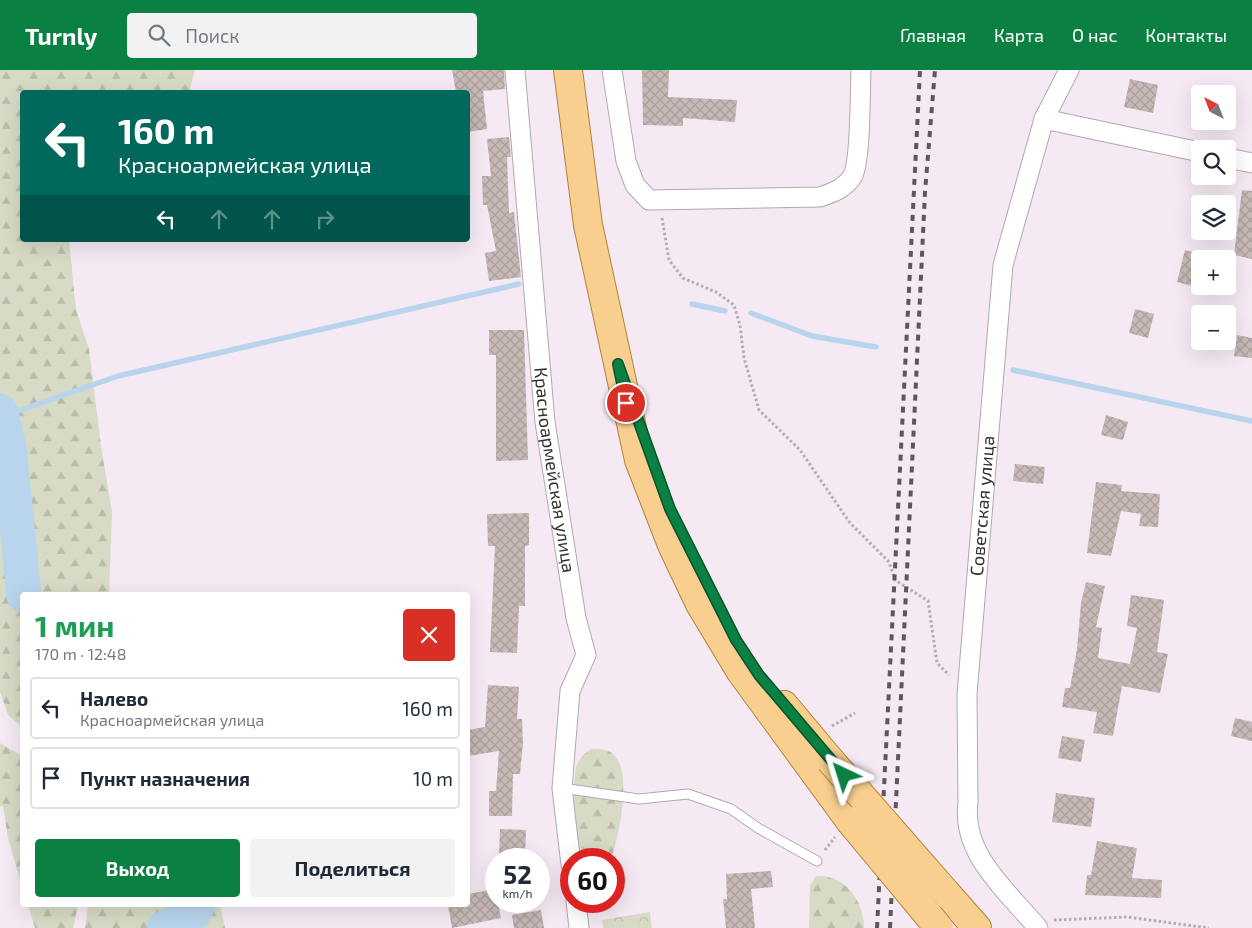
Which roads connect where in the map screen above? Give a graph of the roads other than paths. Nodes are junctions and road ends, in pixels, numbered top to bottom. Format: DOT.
graph roads {
  1 [pos="515,70"];
  2 [pos="568,70"];
  3 [pos="612,70"];
  4 [pos="861,70"];
  5 [pos="1069,70"];
  6 [pos="1044,118"];
  7 [pos="1191,150"];
  8 [pos="1236,160"];
  9 [pos="1252,163"];
  10 [pos="618,364"];
  11 [pos="562,788"];
  12 [pos="569,848"];
  13 [pos="817,861"];
  14 [pos="577,913"];
  15 [pos="579,928"];
  16 [pos="939,928"];
  17 [pos="977,928"];
  18 [pos="1038,928"];
  1 -- 11 [label="street, Красноармейская улица"];
  2 -- 10 [label="main road"];
  3 -- 4 [label="street"];
  5 -- 6 [label="street, Советская улица"];
  6 -- 7 [label="street"];
  6 -- 18 [label="street, Советская улица"];
  8 -- 9 [label="street"];
  10 -- 16 [label="main road, bridge"];
  10 -- 17 [label="main road, bridge"];
  11 -- 12 [label="street, Красноармейская улица"];
  11 -- 13 [label="lane"];
  14 -- 15 [label="street"];
}
